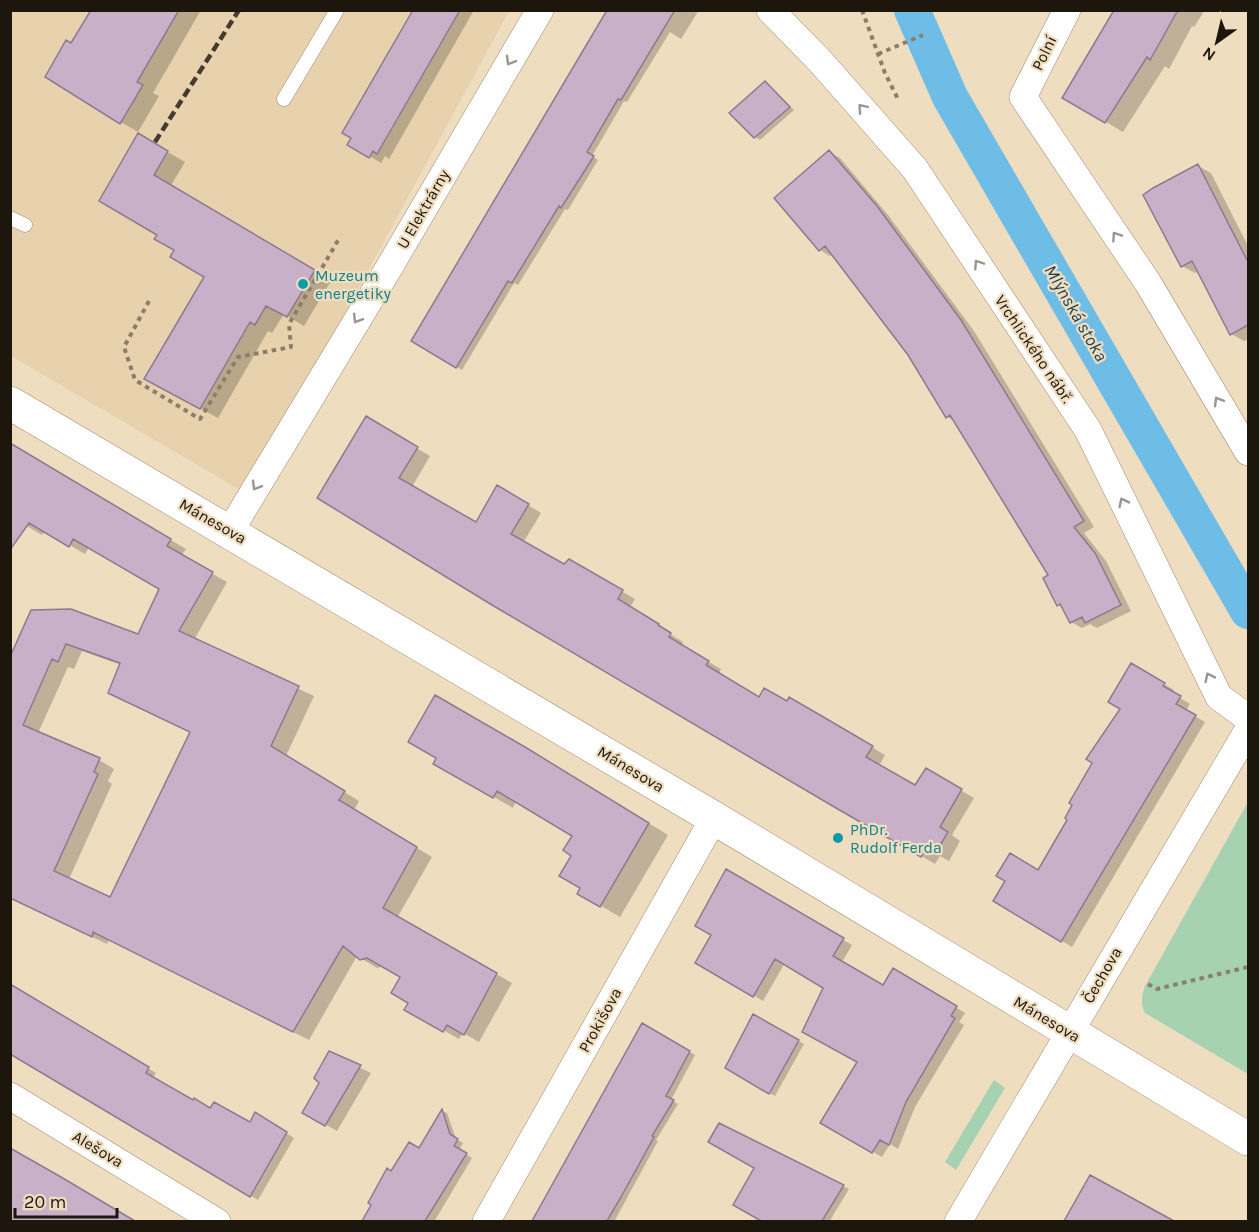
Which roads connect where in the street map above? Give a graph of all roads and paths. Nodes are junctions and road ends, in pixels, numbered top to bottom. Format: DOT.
graph roads {
  1 [pos="337,10"];
  2 [pos="540,10"];
  3 [pos="770,10"];
  4 [pos="1067,10"];
  5 [pos="923,35"];
  6 [pos="878,54"];
  7 [pos="284,99"];
  8 [pos="10,218"];
  9 [pos="25,225"];
  10 [pos="340,237"];
  11 [pos="149,301"];
  12 [pos="10,403"];
  13 [pos="1248,452"];
  14 [pos="230,531"];
  15 [pos="1248,718"];
  16 [pos="1248,730"];
  17 [pos="714,818"];
  18 [pos="1248,967"];
  19 [pos="1148,984"];
  20 [pos="1069,1032"];
  21 [pos="10,1096"];
  22 [pos="1248,1139"];
  23 [pos="217,1221"];
  24 [pos="486,1221"];
  25 [pos="958,1221"];
  1 -- 7 [label="lane"];
  2 -- 14 [label="street, U Elektrárny, one-way"];
  15 -- 3 [label="street, Vrchlického nábř., one-way"];
  13 -- 4 [label="street, Polní, one-way"];
  5 -- 6 [label="path"];
  8 -- 9 [label="lane"];
  10 -- 11 [label="path"];
  12 -- 14 [label="main road, Mánesova"];
  14 -- 17 [label="main road, Mánesova"];
  16 -- 20 [label="street, Čechova"];
  17 -- 20 [label="main road, Mánesova"];
  17 -- 24 [label="street, Prokišova"];
  18 -- 19 [label="path"];
  20 -- 22 [label="main road, Mánesova"];
  20 -- 25 [label="street, Čechova"];
  21 -- 23 [label="street, Alešova"];
}
